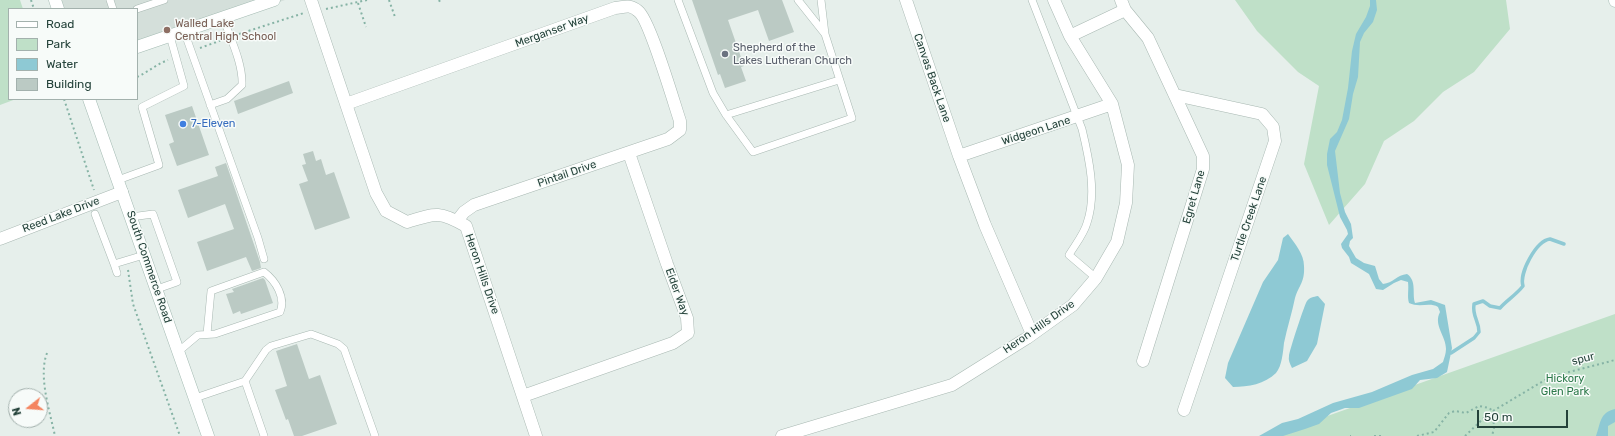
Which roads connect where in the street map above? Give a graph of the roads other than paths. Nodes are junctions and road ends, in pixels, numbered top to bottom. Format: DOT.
graph roads {
  1 [pos="164,0"];
  2 [pos="274,0"];
  3 [pos="678,0"];
  4 [pos="798,0"];
  5 [pos="820,0"];
  6 [pos="906,0"];
  7 [pos="1032,0"];
  8 [pos="1054,0"];
  9 [pos="313,5"];
  10 [pos="1123,5"];
  11 [pos="138,9"];
  12 [pos="223,17"];
  13 [pos="184,31"];
  14 [pos="825,34"];
  15 [pos="170,36"];
  16 [pos="1070,36"];
  17 [pos="138,48"];
  18 [pos="839,80"];
  19 [pos="1176,95"];
  20 [pos="89,100"];
  21 [pos="346,104"];
  22 [pos="1112,104"];
  23 [pos="210,105"];
  24 [pos="726,115"];
  25 [pos="1076,117"];
  26 [pos="680,130"];
  27 [pos="629,153"];
  28 [pos="959,156"];
  29 [pos="118,180"];
  30 [pos="122,192"];
  31 [pos="95,214"];
  32 [pos="131,217"];
  33 [pos="457,221"];
  34 [pos="0,238"];
  35 [pos="144,255"];
  36 [pos="264,259"];
  37 [pos="114,264"];
  38 [pos="117,273"];
  39 [pos="1096,278"];
  40 [pos="157,289"];
  41 [pos="207,334"];
  42 [pos="1032,334"];
  43 [pos="179,351"];
  44 [pos="1143,361"];
  45 [pos="245,381"];
  46 [pos="523,396"];
  47 [pos="195,398"];
  48 [pos="1184,410"];
  49 [pos="208,436"];
  50 [pos="264,436"];
  51 [pos="375,436"];
  52 [pos="536,436"];
  53 [pos="782,436"];
  1 -- 11 [label="lane"];
  2 -- 12 [label="street"];
  3 -- 24 [label="lane"];
  4 -- 14 [label="lane"];
  5 -- 14 [label="lane"];
  6 -- 28 [label="street, Canvas Back Lane"];
  7 -- 25 [label="lane"];
  8 -- 16 [label="street, Heron Hills Drive"];
  9 -- 21 [label="street, Heron Hills Drive"];
  10 -- 16 [label="street"];
  10 -- 19 [label="street, Egret Lane"];
  12 -- 13 [label="street"];
  12 -- 23 [label="lane"];
  13 -- 15 [label="street"];
  13 -- 23 [label="lane"];
  14 -- 18 [label="lane"];
  15 -- 17 [label="street"];
  15 -- 29 [label="lane"];
  16 -- 22 [label="street, Heron Hills Drive"];
  18 -- 24 [label="lane"];
  18 -- 24 [label="lane"];
  19 -- 44 [label="street, Egret Lane"];
  19 -- 48 [label="street, Turtle Creek Lane"];
  20 -- 29 [label="street, South Commerce Road"];
  21 -- 26 [label="street, Merganser Way"];
  21 -- 33 [label="street, Heron Hills Drive"];
  22 -- 25 [label="street, Widgeon Lane"];
  22 -- 39 [label="street, Heron Hills Drive"];
  23 -- 36 [label="lane"];
  25 -- 28 [label="street, Widgeon Lane"];
  25 -- 39 [label="lane"];
  26 -- 27 [label="street, Pintail Drive"];
  27 -- 33 [label="street, Pintail Drive"];
  27 -- 46 [label="street, Eider Way"];
  28 -- 42 [label="street, Canvas Back Lane"];
  29 -- 30 [label="street, South Commerce Road"];
  30 -- 32 [label="street, South Commerce Road"];
  30 -- 34 [label="street, Reed Lake Drive"];
  31 -- 37 [label="lane"];
  32 -- 35 [label="street, South Commerce Road"];
  32 -- 40 [label="lane"];
  33 -- 46 [label="street, Heron Hills Drive"];
  35 -- 37 [label="lane"];
  35 -- 40 [label="street, South Commerce Road"];
  37 -- 38 [label="lane"];
  39 -- 42 [label="street, Heron Hills Drive"];
  40 -- 43 [label="street, South Commerce Road"];
  41 -- 41 [label="lane"];
  41 -- 43 [label="lane"];
  42 -- 53 [label="street, Heron Hills Drive"];
  43 -- 47 [label="street, South Commerce Road"];
  45 -- 47 [label="lane"];
  45 -- 50 [label="lane"];
  45 -- 51 [label="lane"];
  46 -- 52 [label="street, Heron Hills Drive"];
  47 -- 49 [label="street, South Commerce Road"];
}
